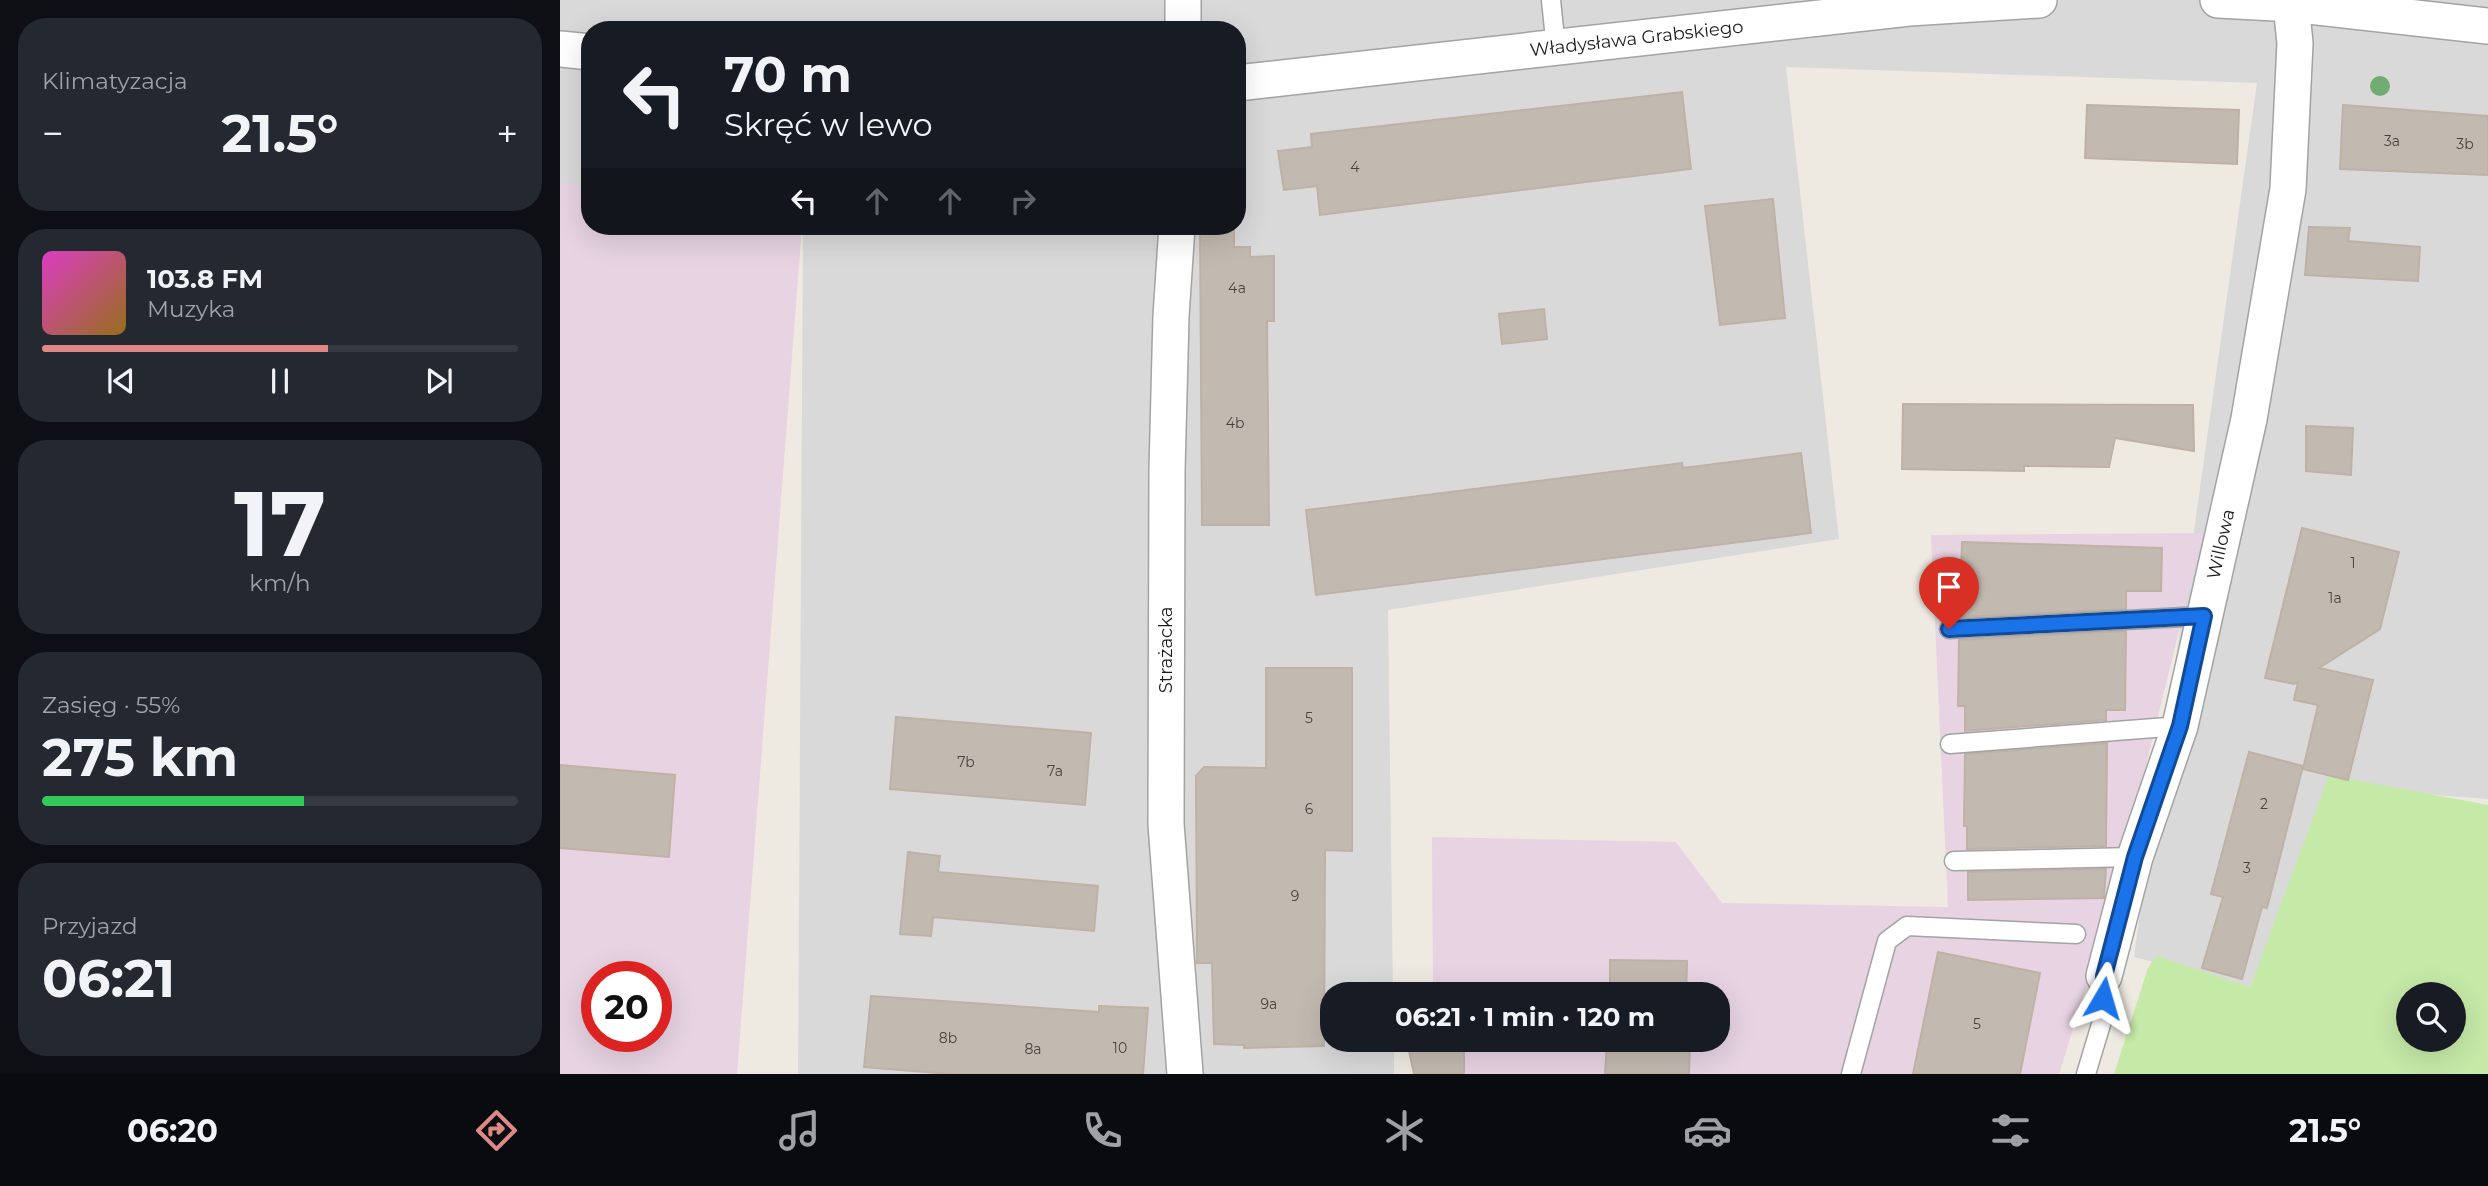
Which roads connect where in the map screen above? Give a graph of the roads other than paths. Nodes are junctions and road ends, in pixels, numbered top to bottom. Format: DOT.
graph roads {
  1 [pos="1183,0"];
  2 [pos="1551,0"];
  3 [pos="2039,0"];
  4 [pos="2218,0"];
  5 [pos="2291,4"];
  6 [pos="1183,21"];
  7 [pos="2488,26"];
  8 [pos="560,49"];
  9 [pos="1556,49"];
  10 [pos="581,51"];
  11 [pos="1246,82"];
  12 [pos="1176,235"];
  13 [pos="2204,616"];
  14 [pos="1949,629"];
  15 [pos="2180,726"];
  16 [pos="1950,744"];
  17 [pos="2135,857"];
  18 [pos="1954,861"];
  19 [pos="2076,934"];
  20 [pos="2104,976"];
  21 [pos="1185,1074"];
  22 [pos="1851,1074"];
  23 [pos="2086,1074"];
  1 -- 6 [label="street"];
  2 -- 9 [label="lane"];
  3 -- 9 [label="street, Władysława Grabskiego"];
  4 -- 5 [label="street"];
  5 -- 7 [label="street"];
  5 -- 13 [label="street, Willowa"];
  8 -- 10 [label="street"];
  9 -- 11 [label="street, Władysława Grabskiego"];
  12 -- 21 [label="street, Strażacka"];
  13 -- 14 [label="lane"];
  13 -- 15 [label="street, Willowa"];
  15 -- 16 [label="lane"];
  15 -- 17 [label="street, Willowa"];
  17 -- 18 [label="lane"];
  17 -- 20 [label="street, Willowa"];
  19 -- 22 [label="lane"];
  20 -- 23 [label="lane, Willowa"];
}
